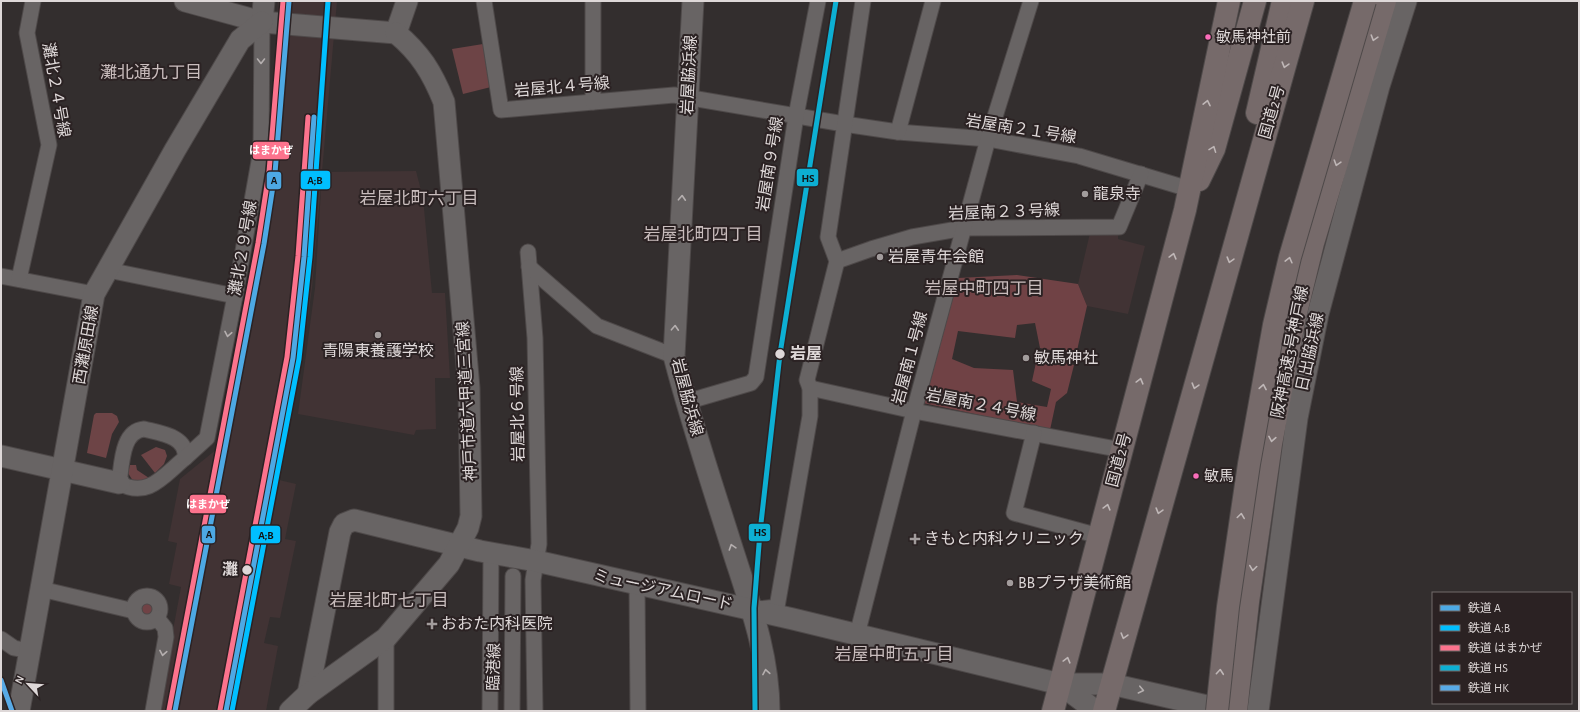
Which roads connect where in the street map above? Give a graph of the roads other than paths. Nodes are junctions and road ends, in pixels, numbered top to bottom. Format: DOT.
graph roads {
  1 [pos="33,1"];
  2 [pos="185,1"];
  3 [pos="264,1"];
  4 [pos="407,1"];
  5 [pos="484,1"];
  6 [pos="593,1"];
  7 [pos="693,1"];
  8 [pos="818,1"];
  9 [pos="863,1"];
  10 [pos="933,1"];
  11 [pos="1031,1"];
  12 [pos="1229,1"];
  13 [pos="1255,1"];
  14 [pos="1283,1"];
  15 [pos="1303,1"];
  16 [pos="1364,1"];
  17 [pos="1385,1"];
  18 [pos="1406,1"];
  19 [pos="273,24"];
  20 [pos="396,33"];
  21 [pos="688,97"];
  22 [pos="593,102"];
  23 [pos="799,116"];
  24 [pos="841,124"];
  25 [pos="898,132"];
  26 [pos="988,139"];
  27 [pos="1140,174"];
  28 [pos="1189,188"];
  29 [pos="1185,210"];
  30 [pos="1240,223"];
  31 [pos="964,228"];
  32 [pos="836,261"];
  33 [pos="108,270"];
  34 [pos="1,276"];
  35 [pos="19,279"];
  36 [pos="94,294"];
  37 [pos="235,296"];
  38 [pos="674,356"];
  39 [pos="810,388"];
  40 [pos="686,402"];
  41 [pos="914,411"];
  42 [pos="1034,433"];
  43 [pos="1122,450"];
  44 [pos="1,456"];
  45 [pos="185,458"];
  46 [pos="63,470"];
  47 [pos="119,483"];
  48 [pos="1099,536"];
  49 [pos="459,545"];
  50 [pos="491,552"];
  51 [pos="536,561"];
  52 [pos="513,576"];
  53 [pos="637,584"];
  54 [pos="41,589"];
  55 [pos="753,610"];
  56 [pos="134,611"];
  57 [pos="157,618"];
  58 [pos="857,634"];
  59 [pos="386,638"];
  60 [pos="1,639"];
  61 [pos="30,651"];
  62 [pos="1060,684"];
  63 [pos="1111,684"];
  64 [pos="308,694"];
  65 [pos="21,708"];
  66 [pos="153,711"];
  67 [pos="290,711"];
  68 [pos="386,711"];
  69 [pos="490,711"];
  70 [pos="512,711"];
  71 [pos="535,711"];
  72 [pos="638,711"];
  73 [pos="769,711"];
  74 [pos="1053,711"];
  75 [pos="1096,711"];
  76 [pos="1104,711"];
  77 [pos="1217,711"];
  78 [pos="1229,711"];
  79 [pos="1236,711"];
  80 [pos="1258,711"];
  1 -- 35 [label="street, 灘北２４号線"];
  2 -- 19 [label="street"];
  3 -- 19 [label="street, 灘北２９号線"];
  4 -- 20 [label="street"];
  5 -- 22 [label="street, 岩屋北４号線"];
  6 -- 22 [label="street"];
  7 -- 21 [label="street, 岩屋脇浜線"];
  8 -- 23 [label="street, 岩屋南９号線"];
  9 -- 24 [label="street"];
  10 -- 25 [label="street"];
  11 -- 26 [label="street, 岩屋南１号線"];
  28 -- 12 [label="highway, 国道2号, one-way"];
  29 -- 13 [label="highway, 国道2号, one-way"];
  14 -- 30 [label="highway, 国道2号"];
  15 -- 30 [label="highway, 国道2号, one-way"];
  77 -- 16 [label="highway, 阪神高速3号神戸線, one-way, bridge"];
  17 -- 79 [label="highway, 阪神高速3号神戸線, one-way"];
  18 -- 80 [label="street, 日出脇浜線"];
  19 -- 20 [label="street"];
  19 -- 33 [label="street, 西灘原田線"];
  19 -- 37 [label="street, 灘北２９号線, one-way"];
  20 -- 49 [label="street, 神戸市道六甲道三宮線"];
  21 -- 22 [label="street, 岩屋北４号線"];
  21 -- 23 [label="street, 岩屋南２１号線"];
  38 -- 21 [label="street, 岩屋脇浜線, one-way"];
  23 -- 24 [label="street, 岩屋南２１号線"];
  23 -- 40 [label="street, 岩屋南９号線"];
  24 -- 25 [label="street, 岩屋南２１号線"];
  24 -- 32 [label="street"];
  25 -- 26 [label="street, 岩屋南２１号線"];
  26 -- 27 [label="street, 岩屋南２１号線"];
  26 -- 31 [label="street, 岩屋南１号線"];
  27 -- 28 [label="street, 岩屋南２１号線"];
  27 -- 31 [label="street, 岩屋南２３号線"];
  28 -- 29 [label="highway, 国道2号"];
  43 -- 29 [label="highway, 国道2号, one-way"];
  30 -- 63 [label="highway, 国道2号, one-way"];
  31 -- 32 [label="street, 岩屋南２３号線"];
  31 -- 41 [label="street, 岩屋南１号線"];
  32 -- 39 [label="street"];
  33 -- 36 [label="street, 西灘原田線"];
  33 -- 37 [label="street"];
  34 -- 35 [label="street"];
  35 -- 36 [label="street"];
  36 -- 46 [label="street, 西灘原田線"];
  37 -- 45 [label="street, 灘北２９号線, one-way"];
  38 -- 40 [label="street, 岩屋脇浜線"];
  38 -- 51 [label="street, 岩屋北６号線"];
  39 -- 41 [label="street, 岩屋南２４号線"];
  39 -- 55 [label="street"];
  55 -- 40 [label="street, 岩屋脇浜線, one-way"];
  41 -- 42 [label="street, 岩屋南２４号線"];
  41 -- 58 [label="street, 岩屋南１号線"];
  42 -- 43 [label="street, 岩屋南２４号線"];
  42 -- 48 [label="street"];
  48 -- 43 [label="highway, 国道2号, one-way"];
  44 -- 46 [label="street"];
  45 -- 47 [label="street, 灘北２９号線"];
  45 -- 47 [label="street"];
  46 -- 47 [label="street"];
  46 -- 54 [label="street, 西灘原田線"];
  62 -- 48 [label="highway, 国道2号, one-way"];
  49 -- 50 [label="street, ミュージアムロード"];
  49 -- 59 [label="street, 神戸市道六甲道三宮線"];
  49 -- 64 [label="street, ミュージアムロード"];
  50 -- 51 [label="street, ミュージアムロード"];
  50 -- 69 [label="street"];
  51 -- 53 [label="street, ミュージアムロード"];
  51 -- 71 [label="street, 岩屋北６号線"];
  52 -- 70 [label="street, 臨港線"];
  53 -- 55 [label="street, ミュージアムロード"];
  53 -- 72 [label="street"];
  54 -- 56 [label="street"];
  54 -- 61 [label="street, 西灘原田線"];
  55 -- 58 [label="street, ミュージアムロード"];
  73 -- 55 [label="street, 岩屋脇浜線, one-way"];
  56 -- 57 [label="street"];
  56 -- 57 [label="street"];
  57 -- 66 [label="street, one-way"];
  58 -- 62 [label="street, ミュージアムロード"];
  59 -- 64 [label="street, 神戸市道六甲道三宮線"];
  59 -- 68 [label="street"];
  60 -- 61 [label="street"];
  61 -- 65 [label="street, 西灘原田線"];
  62 -- 63 [label="street, ミュージアムロード"];
  62 -- 74 [label="highway, 国道2号"];
  62 -- 75 [label="street, ミュージアムロード"];
  63 -- 76 [label="highway, 国道2号"];
  63 -- 78 [label="street, ミュージアムロード, one-way"];
  64 -- 67 [label="street, 神戸市道六甲道三宮線"];
}
